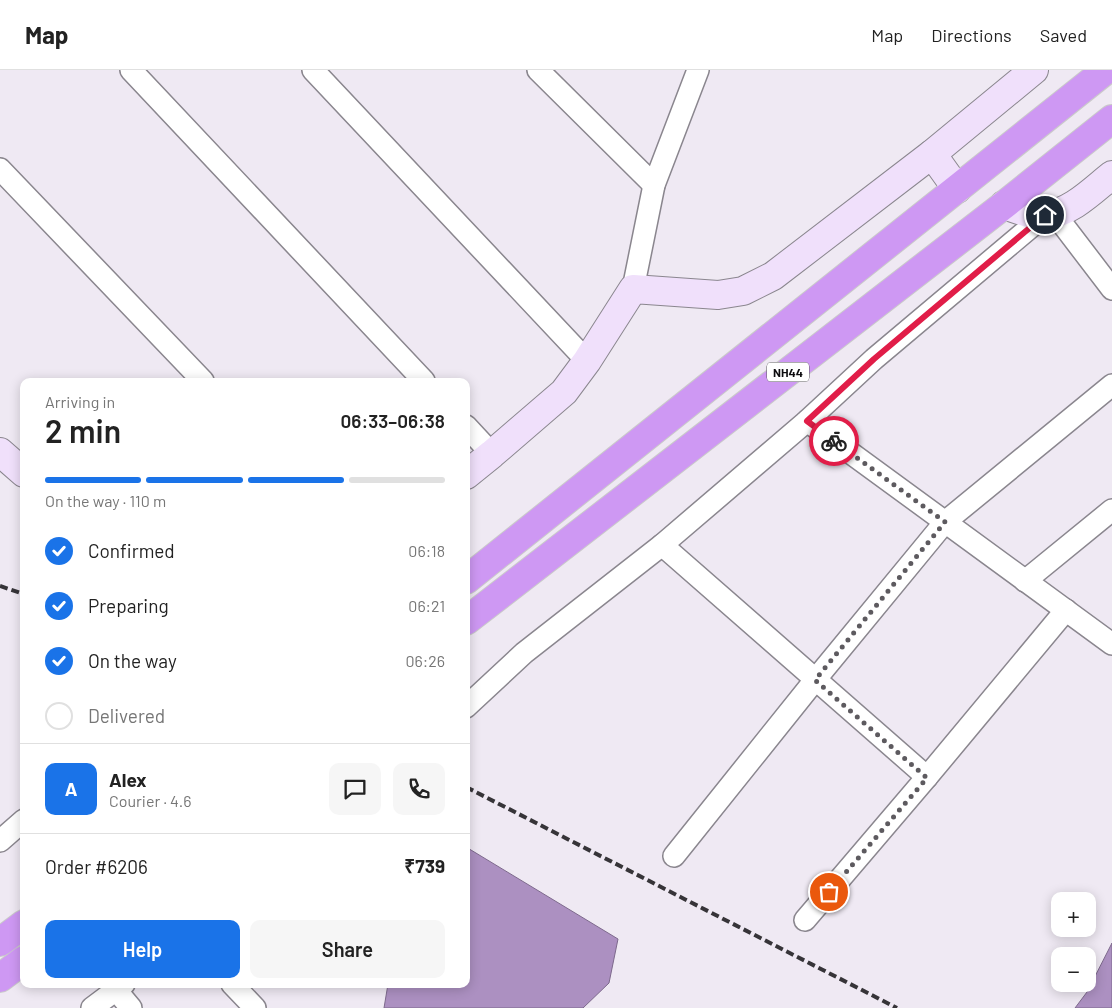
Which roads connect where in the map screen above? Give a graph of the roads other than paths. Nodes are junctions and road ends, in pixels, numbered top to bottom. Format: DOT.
graph roads {
  1 [pos="131,70"];
  2 [pos="313,70"];
  3 [pos="538,70"];
  4 [pos="698,70"];
  5 [pos="1034,70"];
  6 [pos="1106,70"];
  7 [pos="1112,118"];
  8 [pos="932,154"];
  9 [pos="0,169"];
  10 [pos="1112,175"];
  11 [pos="654,184"];
  12 [pos="957,190"];
  13 [pos="1004,205"];
  14 [pos="1050,214"];
  15 [pos="633,289"];
  16 [pos="1112,289"];
  17 [pos="588,362"];
  18 [pos="200,378"];
  19 [pos="421,378"];
  20 [pos="1112,385"];
  21 [pos="807,421"];
  22 [pos="470,430"];
  23 [pos="0,452"];
  24 [pos="492,454"];
  25 [pos="20,470"];
  26 [pos="470,472"];
  27 [pos="1112,510"];
  28 [pos="945,522"];
  29 [pos="662,545"];
  30 [pos="470,577"];
  31 [pos="1025,581"];
  32 [pos="1066,610"];
  33 [pos="470,618"];
  34 [pos="1112,644"];
  35 [pos="815,680"];
  36 [pos="470,703"];
  37 [pos="927,778"];
  38 [pos="20,824"];
  39 [pos="0,841"];
  40 [pos="674,856"];
  41 [pos="805,920"];
  42 [pos="20,927"];
  43 [pos="0,942"];
  44 [pos="20,963"];
  45 [pos="0,978"];
  46 [pos="119,988"];
  47 [pos="121,988"];
  48 [pos="236,988"];
  49 [pos="92,1008"];
  50 [pos="131,1008"];
  51 [pos="255,1008"];
  1 -- 19 [label="street"];
  2 -- 17 [label="street"];
  3 -- 11 [label="street"];
  4 -- 11 [label="street"];
  5 -- 8 [label="street"];
  6 -- 12 [label="highway, NH44"];
  7 -- 13 [label="highway, NH44"];
  8 -- 12 [label="street"];
  8 -- 15 [label="street"];
  9 -- 18 [label="street"];
  10 -- 14 [label="street"];
  11 -- 15 [label="street"];
  12 -- 30 [label="highway, NH44"];
  13 -- 14 [label="street"];
  13 -- 33 [label="highway, NH44"];
  14 -- 16 [label="street"];
  14 -- 21 [label="street"];
  15 -- 17 [label="street"];
  17 -- 24 [label="street"];
  20 -- 28 [label="street"];
  21 -- 28 [label="street"];
  21 -- 29 [label="street"];
  22 -- 24 [label="street"];
  23 -- 25 [label="street"];
  24 -- 26 [label="street"];
  27 -- 31 [label="street"];
  28 -- 31 [label="street"];
  28 -- 35 [label="street"];
  29 -- 35 [label="street"];
  29 -- 36 [label="street"];
  31 -- 32 [label="street"];
  32 -- 34 [label="street"];
  32 -- 37 [label="street"];
  35 -- 37 [label="street"];
  35 -- 40 [label="street"];
  37 -- 41 [label="street"];
  38 -- 39 [label="street"];
  42 -- 43 [label="highway"];
  44 -- 45 [label="highway"];
  46 -- 49 [label="street"];
  47 -- 50 [label="street"];
  48 -- 51 [label="street"];
}
